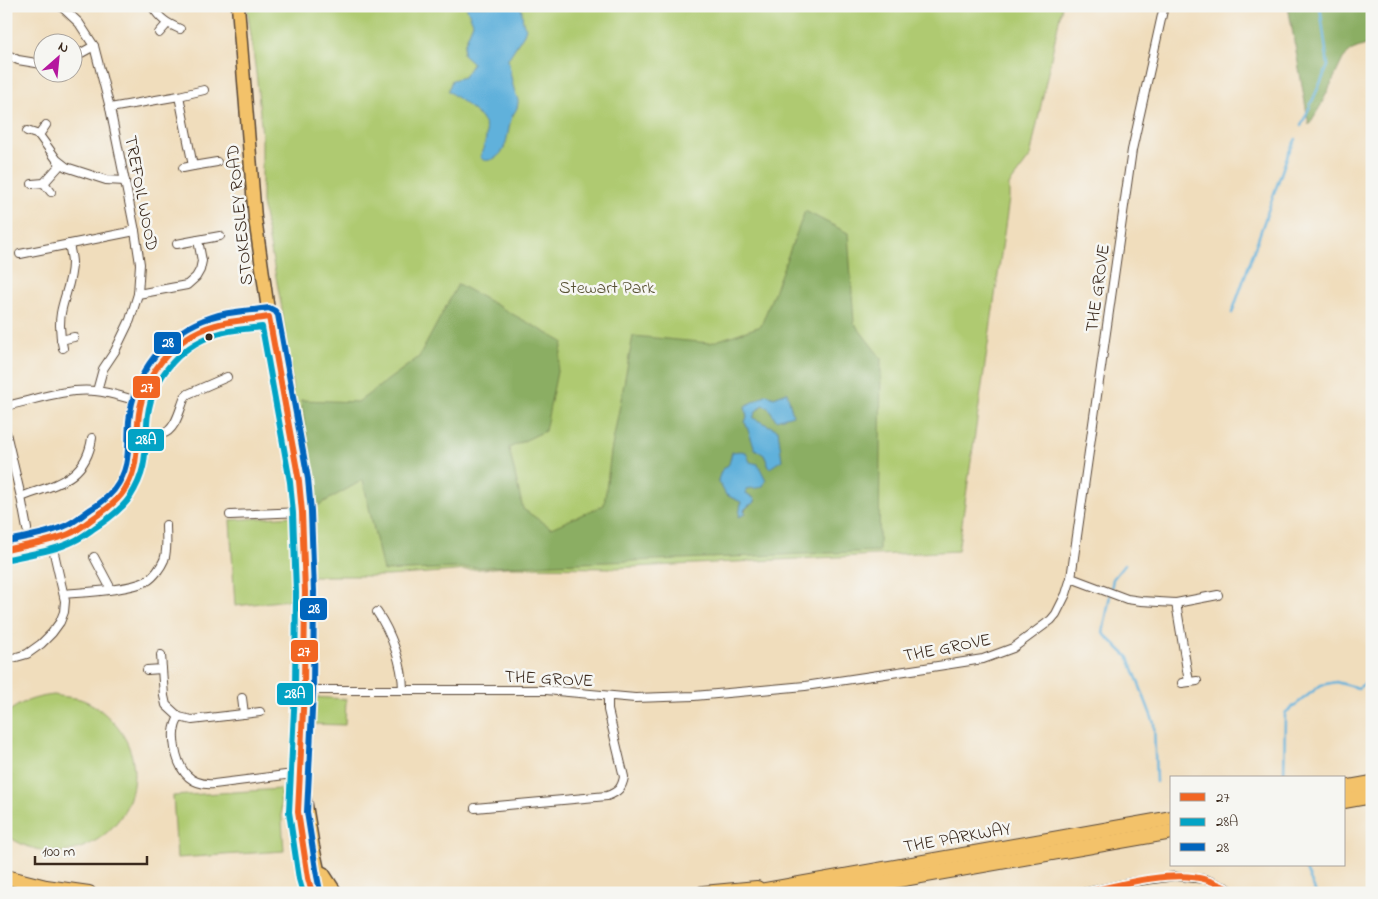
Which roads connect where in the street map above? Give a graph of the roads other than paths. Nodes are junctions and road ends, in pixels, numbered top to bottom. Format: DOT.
graph roads {
  1 [pos="61,6"];
  2 [pos="152,6"];
  3 [pos="238,6"];
  4 [pos="1164,6"];
  5 [pos="167,24"];
  6 [pos="180,29"];
  7 [pos="159,33"];
  8 [pos="94,46"];
  9 [pos="82,53"];
  10 [pos="6,54"];
  11 [pos="32,62"];
  12 [pos="204,90"];
  13 [pos="179,96"];
  14 [pos="110,108"];
  15 [pos="46,125"];
  16 [pos="27,131"];
  17 [pos="39,135"];
  18 [pos="217,162"];
  19 [pos="62,164"];
  20 [pos="193,166"];
  21 [pos="183,168"];
  22 [pos="125,182"];
  23 [pos="44,183"];
  24 [pos="32,184"];
  25 [pos="51,192"];
  26 [pos="135,231"];
  27 [pos="220,236"];
  28 [pos="198,240"];
  29 [pos="69,244"];
  30 [pos="177,244"];
  31 [pos="20,254"];
  32 [pos="138,294"];
  33 [pos="269,317"];
  34 [pos="74,337"];
  35 [pos="227,377"];
  36 [pos="97,391"];
  37 [pos="141,402"];
  38 [pos="6,406"];
  39 [pos="6,433"];
  40 [pos="138,434"];
  41 [pos="92,438"];
  42 [pos="22,497"];
  43 [pos="302,512"];
  44 [pos="230,515"];
  45 [pos="166,525"];
  46 [pos="27,528"];
  47 [pos="51,540"];
  48 [pos="6,550"];
  49 [pos="94,556"];
  50 [pos="1071,578"];
  51 [pos="111,589"];
  52 [pos="64,594"];
  53 [pos="1218,595"];
  54 [pos="1176,603"];
  55 [pos="377,612"];
  56 [pos="161,655"];
  57 [pos="6,660"];
  58 [pos="162,669"];
  59 [pos="147,670"];
  60 [pos="1189,682"];
  61 [pos="304,690"];
  62 [pos="403,690"];
  63 [pos="608,696"];
  64 [pos="242,698"];
  65 [pos="260,712"];
  66 [pos="244,714"];
  67 [pos="179,717"];
  68 [pos="301,775"];
  69 [pos="1372,783"];
  70 [pos="1346,788"];
  71 [pos="1372,796"];
  72 [pos="1346,801"];
  73 [pos="475,808"];
  74 [pos="1170,818"];
  75 [pos="1170,832"];
  76 [pos="316,862"];
  77 [pos="6,877"];
  78 [pos="308,878"];
  79 [pos="787,886"];
  80 [pos="1226,890"];
  81 [pos="89,893"];
  82 [pos="300,893"];
  83 [pos="312,893"];
  84 [pos="323,893"];
  85 [pos="336,893"];
  86 [pos="703,893"];
  87 [pos="748,893"];
  88 [pos="824,893"];
  89 [pos="1083,893"];
  90 [pos="1235,893"];
  1 -- 8 [label="street, TREFOIL WOOD"];
  2 -- 5 [label="street"];
  3 -- 33 [label="main road, STOKESLEY ROAD"];
  4 -- 50 [label="street, THE GROVE"];
  5 -- 6 [label="street"];
  5 -- 7 [label="street"];
  8 -- 9 [label="street"];
  8 -- 14 [label="street, TREFOIL WOOD"];
  10 -- 11 [label="street"];
  12 -- 13 [label="street"];
  13 -- 14 [label="street"];
  13 -- 20 [label="street"];
  14 -- 22 [label="street, TREFOIL WOOD"];
  15 -- 17 [label="street"];
  16 -- 17 [label="street"];
  17 -- 19 [label="street"];
  18 -- 20 [label="street"];
  19 -- 22 [label="street"];
  19 -- 23 [label="street"];
  20 -- 21 [label="street"];
  22 -- 26 [label="street, TREFOIL WOOD"];
  23 -- 24 [label="street"];
  23 -- 25 [label="street"];
  26 -- 29 [label="street"];
  26 -- 32 [label="street, TREFOIL WOOD"];
  27 -- 28 [label="street"];
  28 -- 30 [label="street"];
  28 -- 32 [label="street"];
  29 -- 31 [label="street"];
  29 -- 34 [label="street"];
  32 -- 36 [label="street, TREFOIL WOOD"];
  33 -- 37 [label="street"];
  33 -- 43 [label="main road, STOKESLEY ROAD"];
  35 -- 40 [label="street"];
  36 -- 37 [label="street"];
  36 -- 38 [label="street"];
  37 -- 40 [label="street"];
  39 -- 42 [label="street"];
  40 -- 47 [label="street"];
  41 -- 42 [label="street"];
  42 -- 46 [label="street"];
  43 -- 44 [label="street"];
  43 -- 61 [label="main road, STOKESLEY ROAD"];
  45 -- 51 [label="street"];
  47 -- 48 [label="street"];
  47 -- 52 [label="street"];
  49 -- 51 [label="street"];
  50 -- 54 [label="street"];
  50 -- 63 [label="street, THE GROVE"];
  51 -- 52 [label="street"];
  52 -- 57 [label="street"];
  53 -- 54 [label="street"];
  54 -- 60 [label="street"];
  55 -- 62 [label="street"];
  56 -- 58 [label="street"];
  58 -- 59 [label="street"];
  58 -- 67 [label="street"];
  61 -- 62 [label="street, THE GROVE"];
  61 -- 68 [label="main road, STOKESLEY ROAD"];
  62 -- 63 [label="street, THE GROVE"];
  63 -- 73 [label="street"];
  64 -- 66 [label="street"];
  65 -- 66 [label="street"];
  66 -- 67 [label="street"];
  67 -- 68 [label="street"];
  68 -- 76 [label="main road, STOKESLEY ROAD"];
  68 -- 78 [label="main road, STOKESLEY ROAD"];
  69 -- 70 [label="highway"];
  71 -- 72 [label="highway"];
  74 -- 79 [label="highway, THE PARKWAY"];
  75 -- 88 [label="highway, THE PARKWAY"];
  76 -- 84 [label="main road, STOKESLEY ROAD"];
  76 -- 85 [label="main road"];
  77 -- 81 [label="highway"];
  78 -- 82 [label="main road"];
  78 -- 83 [label="main road, STOKESLEY ROAD"];
  79 -- 86 [label="highway"];
  79 -- 87 [label="highway, THE PARKWAY"];
  80 -- 89 [label="street"];
  80 -- 90 [label="street"];
}
